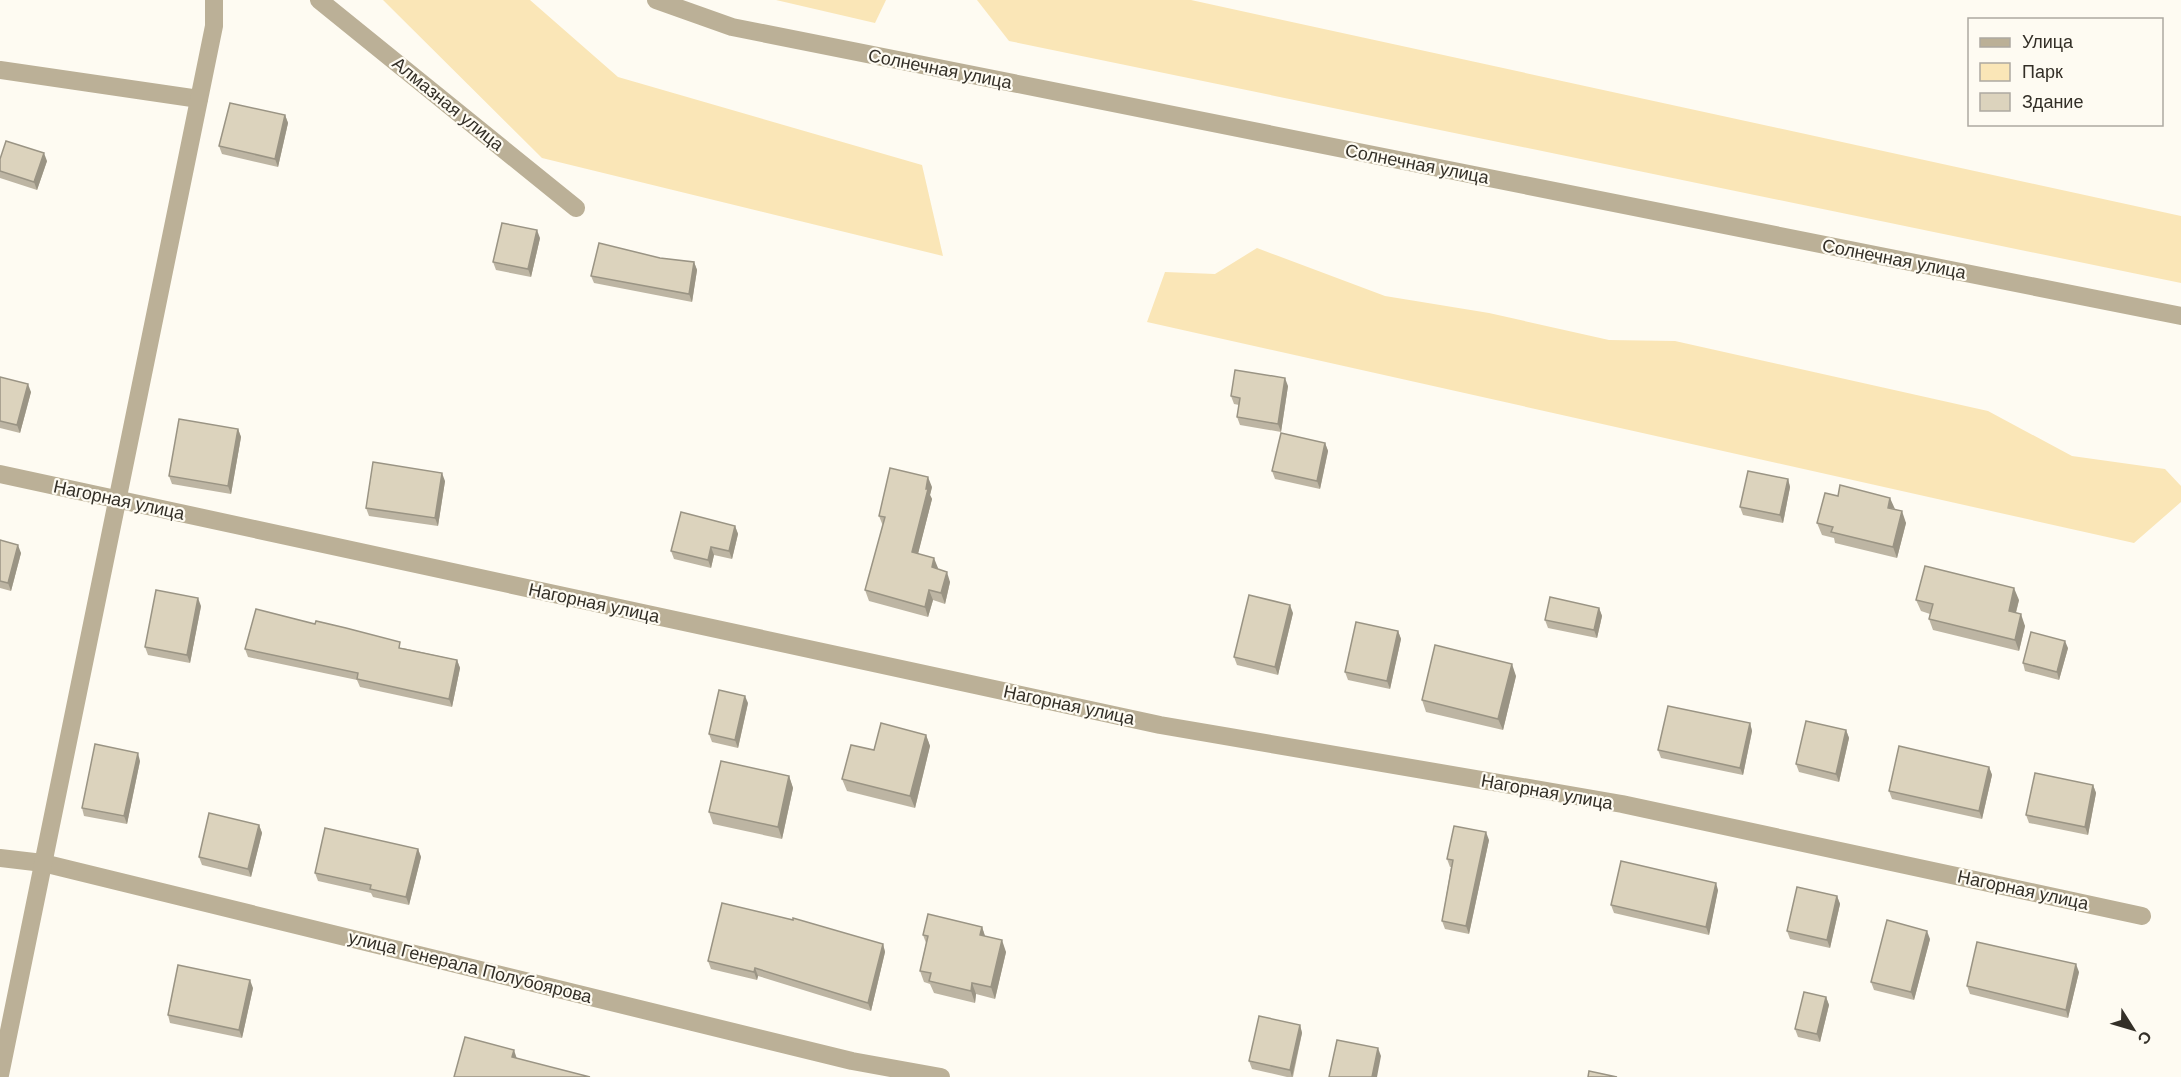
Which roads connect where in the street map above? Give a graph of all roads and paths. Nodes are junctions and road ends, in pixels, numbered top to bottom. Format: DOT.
graph roads {
  1 [pos="214,0"];
  2 [pos="319,0"];
  3 [pos="656,0"];
  4 [pos="0,70"];
  5 [pos="199,99"];
  6 [pos="576,208"];
  7 [pos="2181,316"];
  8 [pos="0,474"];
  9 [pos="117,500"];
  10 [pos="0,858"];
  11 [pos="43,863"];
  12 [pos="2142,916"];
  13 [pos="0,1075"];
  14 [pos="941,1077"];
  1 -- 5 [label="street"];
  2 -- 6 [label="street, Алмазная улица"];
  3 -- 7 [label="street, Солнечная улица"];
  4 -- 5 [label="street"];
  5 -- 9 [label="street"];
  8 -- 9 [label="street, Нагорная улица"];
  9 -- 11 [label="street"];
  9 -- 12 [label="street, Нагорная улица"];
  10 -- 11 [label="street, улица Генерала Полубоярова"];
  11 -- 13 [label="street"];
  11 -- 14 [label="street, улица Генерала Полубоярова"];
}
